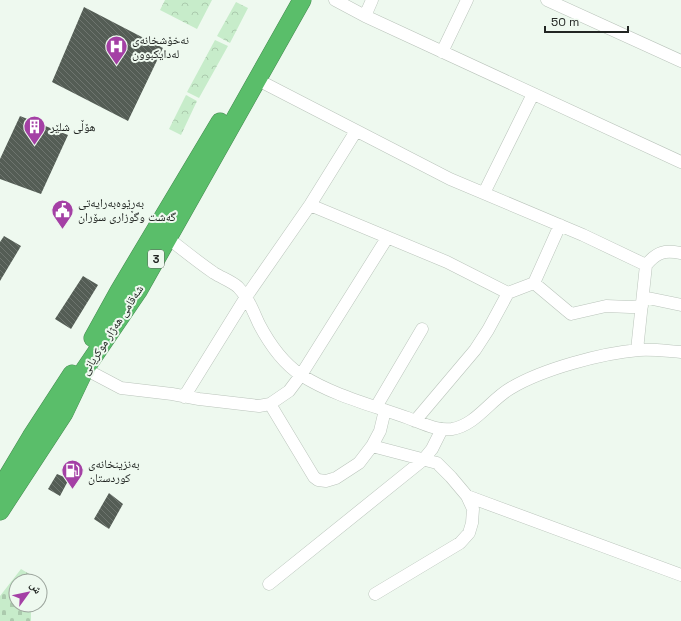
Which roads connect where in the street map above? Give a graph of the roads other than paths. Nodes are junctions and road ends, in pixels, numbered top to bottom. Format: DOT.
graph roads {
  1 [pos="290,0"];
  2 [pos="302,0"];
  3 [pos="335,0"];
  4 [pos="372,0"];
  5 [pos="467,0"];
  6 [pos="547,0"];
  7 [pos="364,16"];
  8 [pos="442,52"];
  9 [pos="681,60"];
  10 [pos="258,80"];
  11 [pos="533,94"];
  12 [pos="356,131"];
  13 [pos="681,162"];
  14 [pos="484,193"];
  15 [pos="310,205"];
  16 [pos="560,225"];
  17 [pos="168,238"];
  18 [pos="387,238"];
  19 [pos="681,253"];
  20 [pos="646,265"];
  21 [pos="534,283"];
  22 [pos="508,293"];
  23 [pos="246,297"];
  24 [pos="642,301"];
  25 [pos="681,305"];
  26 [pos="422,329"];
  27 [pos="637,350"];
  28 [pos="681,352"];
  29 [pos="86,369"];
  30 [pos="301,375"];
  31 [pos="184,397"];
  32 [pos="270,404"];
  33 [pos="380,409"];
  34 [pos="415,421"];
  35 [pos="442,429"];
  36 [pos="372,446"];
  37 [pos="423,460"];
  38 [pos="0,489"];
  39 [pos="467,496"];
  40 [pos="0,511"];
  41 [pos="681,575"];
  42 [pos="269,584"];
  43 [pos="375,594"];
  1 -- 38 [label="highway, شەقامی ھەژار موکریانی / 3"];
  2 -- 10 [label="highway, شەقامی ھەژار موکریانی / 3"];
  3 -- 7 [label="street"];
  4 -- 7 [label="street"];
  5 -- 8 [label="street"];
  6 -- 9 [label="street"];
  7 -- 8 [label="street"];
  8 -- 11 [label="street"];
  10 -- 12 [label="street"];
  10 -- 17 [label="highway, شەقامی ھەژار موکریانی / 3"];
  11 -- 13 [label="street"];
  11 -- 14 [label="street"];
  12 -- 14 [label="street"];
  12 -- 15 [label="street"];
  14 -- 16 [label="street"];
  15 -- 18 [label="street"];
  15 -- 23 [label="street"];
  16 -- 20 [label="street"];
  16 -- 21 [label="street"];
  17 -- 23 [label="street"];
  17 -- 29 [label="highway, شەقامی ھەژار موکریانی / 3"];
  18 -- 22 [label="street"];
  18 -- 30 [label="street"];
  19 -- 20 [label="street"];
  20 -- 24 [label="street"];
  21 -- 22 [label="street"];
  21 -- 24 [label="street"];
  22 -- 34 [label="street"];
  23 -- 30 [label="street"];
  23 -- 31 [label="street"];
  24 -- 25 [label="street"];
  24 -- 27 [label="street"];
  26 -- 33 [label="street"];
  27 -- 28 [label="street"];
  27 -- 35 [label="street"];
  29 -- 31 [label="street"];
  29 -- 40 [label="highway, شەقامی ھەژار موکریانی / 3"];
  30 -- 32 [label="street"];
  30 -- 33 [label="street"];
  31 -- 32 [label="street"];
  32 -- 36 [label="street"];
  33 -- 34 [label="street"];
  33 -- 36 [label="street"];
  34 -- 35 [label="street"];
  35 -- 37 [label="street"];
  36 -- 37 [label="street"];
  37 -- 39 [label="street"];
  37 -- 42 [label="street"];
  39 -- 41 [label="street"];
  39 -- 43 [label="street"];
}
